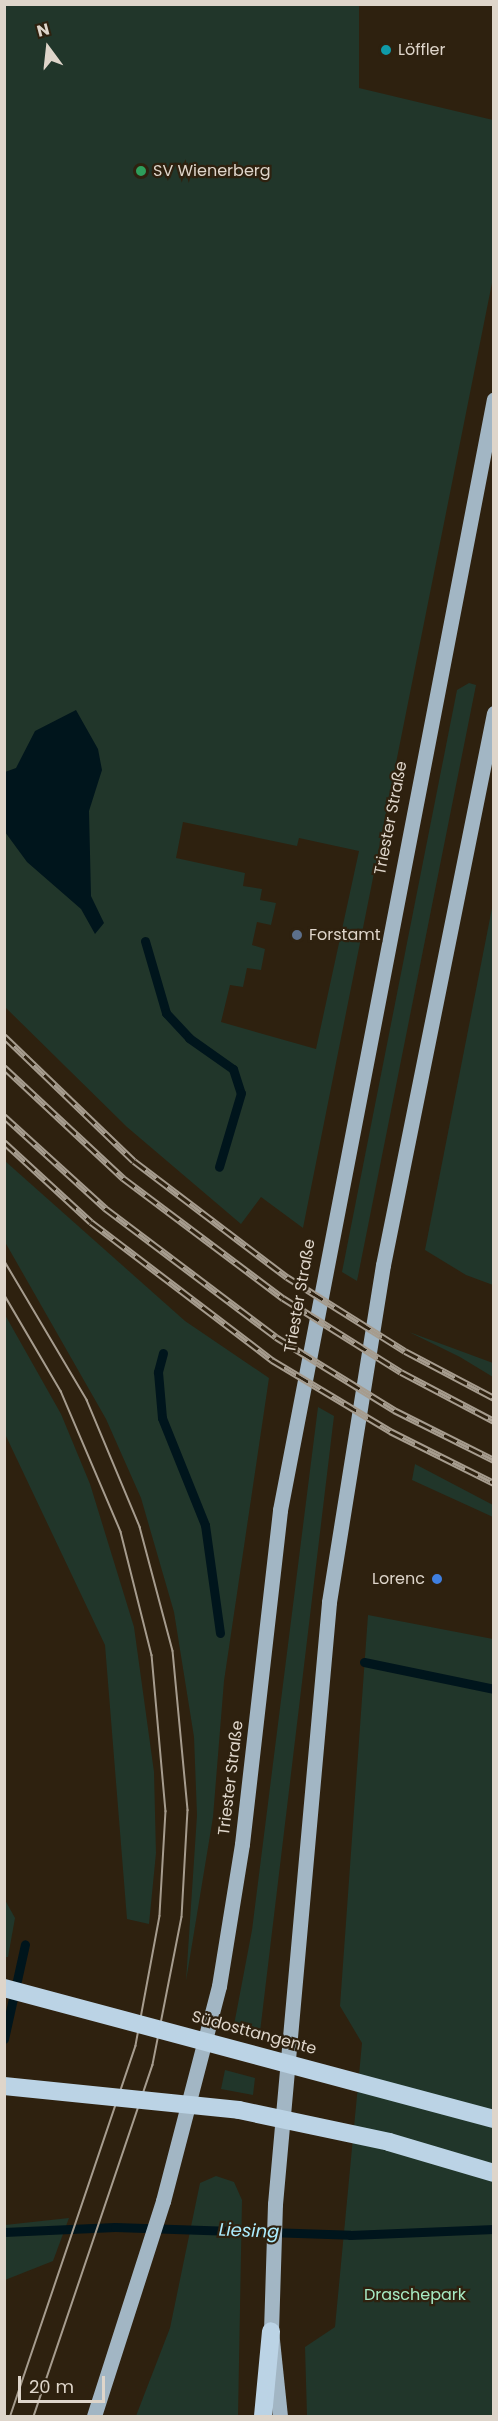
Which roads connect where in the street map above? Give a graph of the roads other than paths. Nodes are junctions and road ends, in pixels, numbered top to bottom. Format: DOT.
graph roads {
  1 [pos="494,399"];
  2 [pos="494,713"];
  3 [pos="4,1988"];
  4 [pos="4,2086"];
  5 [pos="494,2119"];
  6 [pos="494,2173"];
  7 [pos="271,2331"];
  8 [pos="93,2416"];
  9 [pos="263,2416"];
  10 [pos="280,2416"];
  1 -- 8 [label="main road, Triester Straße"];
  2 -- 7 [label="main road"];
  3 -- 5 [label="highway, Südosttangente, bridge"];
  4 -- 6 [label="highway, bridge"];
  7 -- 9 [label="highway"];
  7 -- 10 [label="main road"];
}
